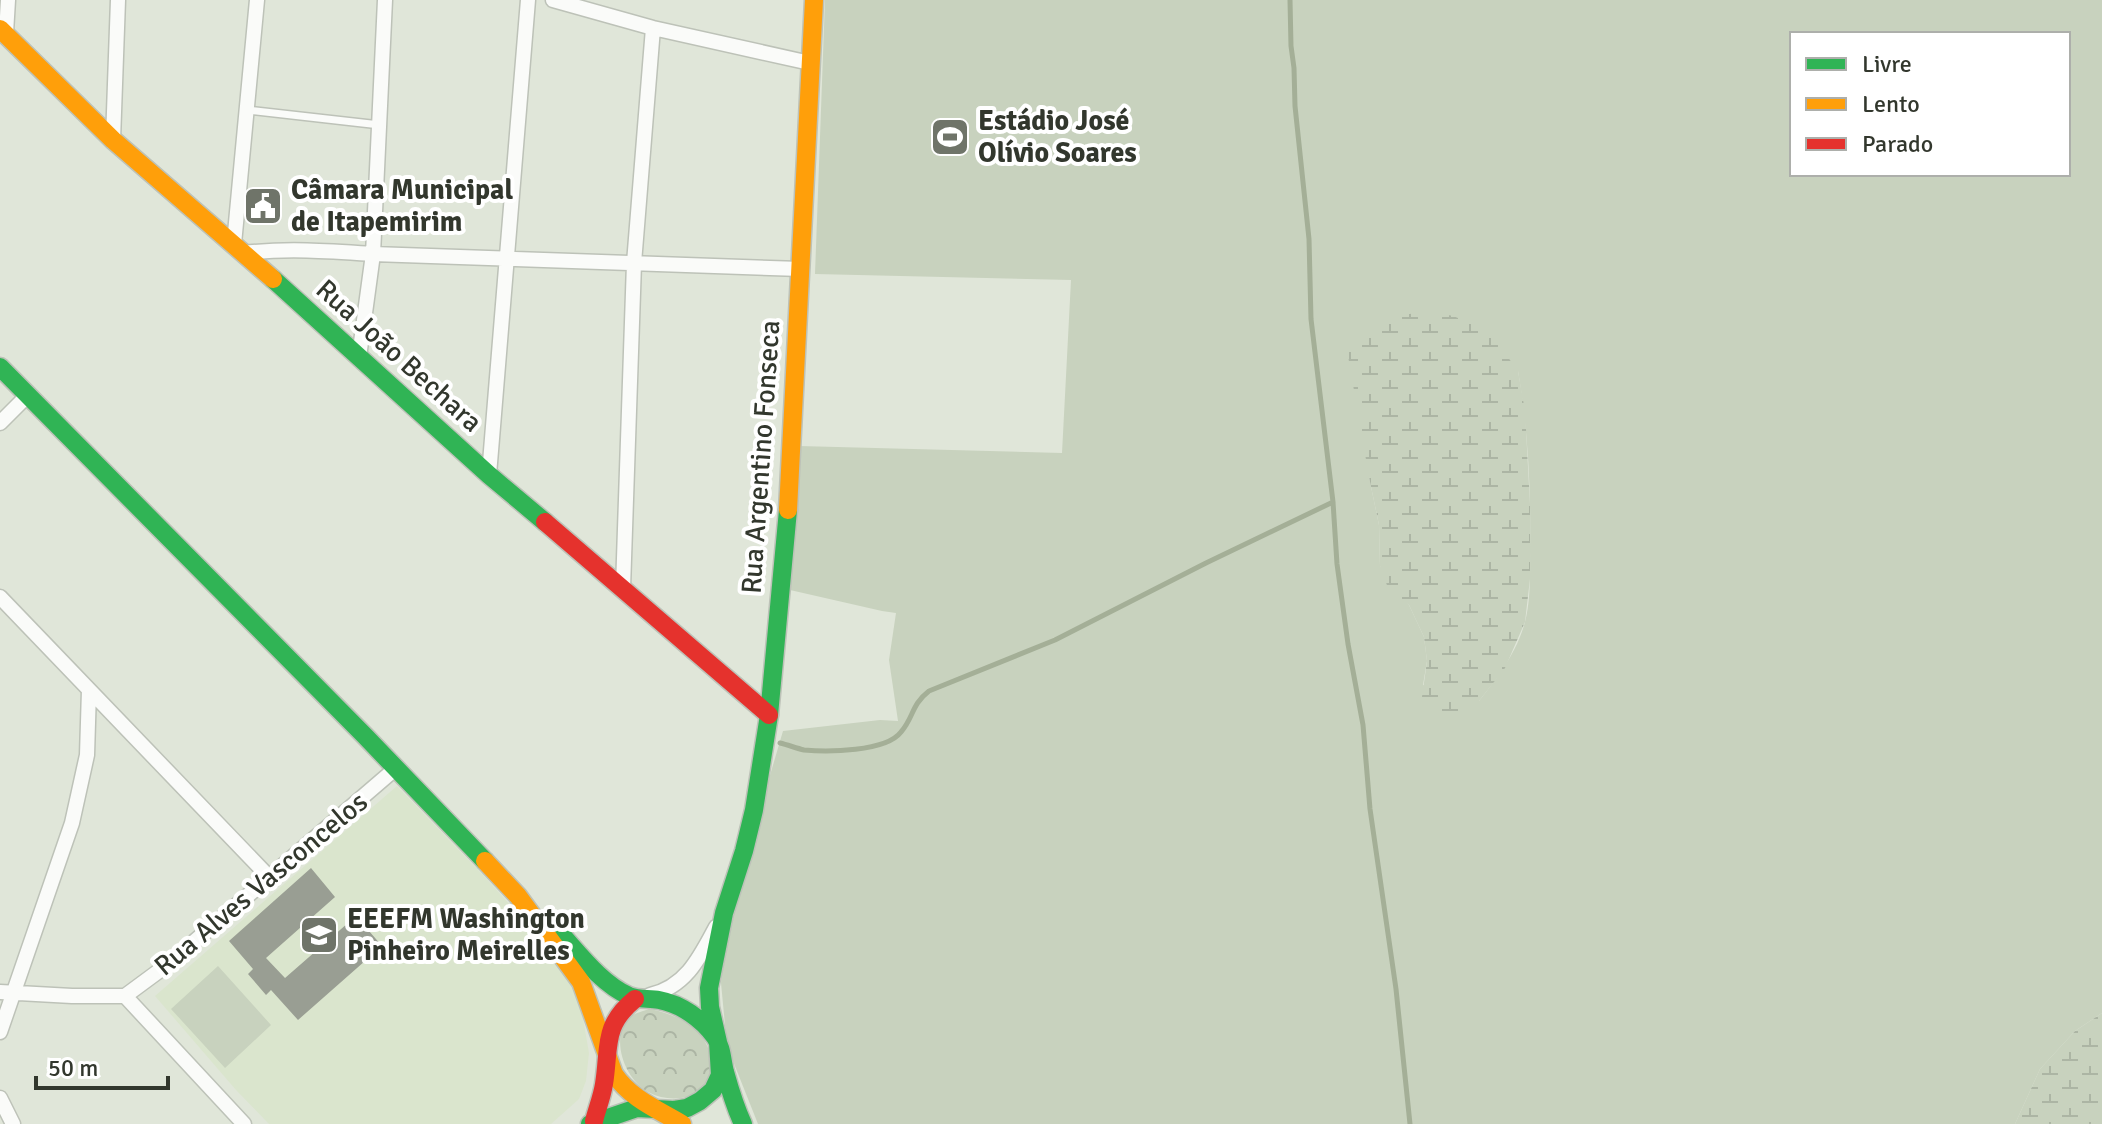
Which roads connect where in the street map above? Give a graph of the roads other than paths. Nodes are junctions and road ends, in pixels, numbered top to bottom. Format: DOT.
graph roads {
  1 [pos="8,0"];
  2 [pos="118,0"];
  3 [pos="257,0"];
  4 [pos="385,0"];
  5 [pos="528,0"];
  6 [pos="553,0"];
  7 [pos="814,0"];
  8 [pos="653,28"];
  9 [pos="3,31"];
  10 [pos="810,63"];
  11 [pos="246,110"];
  12 [pos="380,125"];
  13 [pos="113,140"];
  14 [pos="238,248"];
  15 [pos="373,254"];
  16 [pos="506,258"];
  17 [pos="634,263"];
  18 [pos="801,269"];
  19 [pos="359,357"];
  20 [pos="0,367"];
  21 [pos="28,395"];
  22 [pos="0,423"];
  23 [pos="489,475"];
  24 [pos="623,588"];
  25 [pos="0,597"];
  26 [pos="89,690"];
  27 [pos="769,715"];
  28 [pos="395,769"];
  29 [pos="270,878"];
  30 [pos="518,896"];
  31 [pos="724,913"];
  32 [pos="7,992"];
  33 [pos="125,996"];
  34 [pos="635,999"];
  35 [pos="0,1032"];
  36 [pos="718,1042"];
  37 [pos="606,1051"];
  38 [pos="0,1098"];
  39 [pos="654,1109"];
  40 [pos="592,1123"];
  41 [pos="13,1124"];
  42 [pos="244,1124"];
  43 [pos="682,1124"];
  44 [pos="743,1124"];
  1 -- 9 [label="street"];
  2 -- 13 [label="street"];
  3 -- 11 [label="street"];
  4 -- 12 [label="street"];
  5 -- 16 [label="street"];
  6 -- 8 [label="street"];
  7 -- 10 [label="street, Rua Argentino Fonseca"];
  8 -- 10 [label="street"];
  8 -- 17 [label="street"];
  9 -- 13 [label="street, Rua João Bechara"];
  10 -- 18 [label="street, Rua Argentino Fonseca"];
  11 -- 12 [label="lane"];
  11 -- 14 [label="street"];
  12 -- 15 [label="street"];
  13 -- 14 [label="street, Rua João Bechara"];
  14 -- 15 [label="street"];
  14 -- 19 [label="street, Rua João Bechara"];
  15 -- 16 [label="street"];
  15 -- 19 [label="street"];
  16 -- 17 [label="street"];
  16 -- 23 [label="street"];
  17 -- 18 [label="street"];
  17 -- 24 [label="street"];
  18 -- 27 [label="street, Rua Argentino Fonseca"];
  19 -- 23 [label="street, Rua João Bechara"];
  20 -- 21 [label="street"];
  21 -- 22 [label="street"];
  21 -- 28 [label="street"];
  23 -- 24 [label="street, Rua João Bechara"];
  24 -- 27 [label="street, Rua João Bechara"];
  25 -- 26 [label="street"];
  26 -- 29 [label="street"];
  26 -- 32 [label="street"];
  27 -- 31 [label="street, Rua Argentino Fonseca"];
  28 -- 29 [label="street, Rua Alves Vasconcelos"];
  28 -- 30 [label="street"];
  29 -- 33 [label="street, Rua Alves Vasconcelos"];
  30 -- 34 [label="street"];
  30 -- 37 [label="street"];
  31 -- 34 [label="street"];
  31 -- 36 [label="street, Rua Argentino Fonseca"];
  32 -- 33 [label="street"];
  32 -- 35 [label="street"];
  33 -- 42 [label="street"];
  34 -- 36 [label="street"];
  34 -- 37 [label="street"];
  36 -- 39 [label="street"];
  36 -- 44 [label="street"];
  37 -- 39 [label="street"];
  37 -- 40 [label="street"];
  38 -- 41 [label="street"];
  39 -- 40 [label="street"];
  39 -- 43 [label="street"];
}
